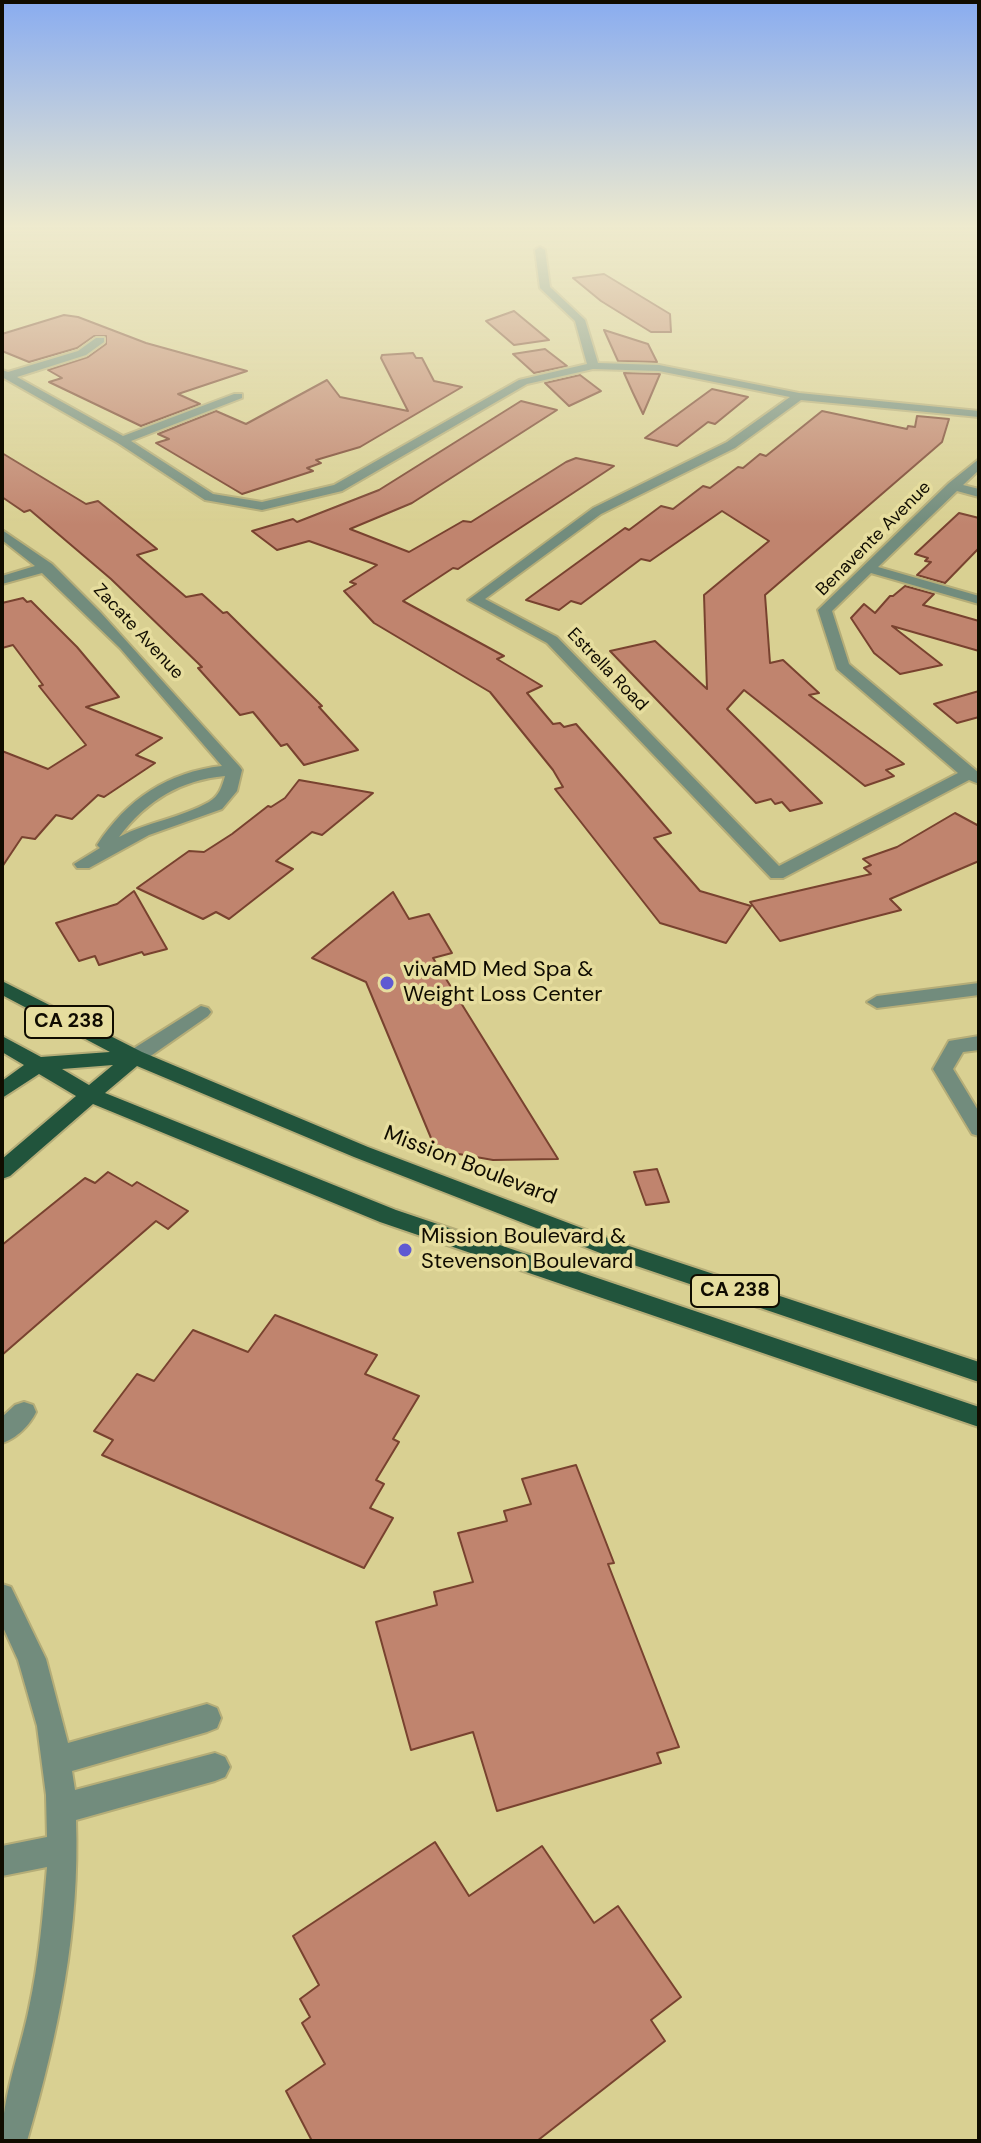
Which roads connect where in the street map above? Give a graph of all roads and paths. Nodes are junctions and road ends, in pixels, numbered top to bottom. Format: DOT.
graph roads {
  1 [pos="585,325"];
  2 [pos="100,340"];
  3 [pos="593,366"];
  4 [pos="5,374"];
  5 [pos="238,396"];
  6 [pos="799,396"];
  7 [pos="979,414"];
  8 [pos="122,440"];
  9 [pos="979,463"];
  10 [pos="953,486"];
  11 [pos="979,493"];
  12 [pos="2,534"];
  13 [pos="47,567"];
  14 [pos="868,568"];
  15 [pos="2,580"];
  16 [pos="979,600"];
  17 [pos="234,770"];
  18 [pos="974,776"];
  19 [pos="102,851"];
  20 [pos="83,864"];
  21 [pos="2,987"];
  22 [pos="979,989"];
  23 [pos="877,1002"];
  24 [pos="201,1012"];
  25 [pos="2,1043"];
  26 [pos="979,1043"];
  27 [pos="135,1057"];
  28 [pos="38,1064"];
  29 [pos="2,1091"];
  30 [pos="92,1096"];
  31 [pos="979,1129"];
  32 [pos="2,1171"];
  33 [pos="979,1372"];
  34 [pos="24,1412"];
  35 [pos="979,1417"];
  36 [pos="2,1433"];
  37 [pos="2,1596"];
  38 [pos="207,1718"];
  39 [pos="56,1761"];
  40 [pos="215,1767"];
  41 [pos="61,1809"];
  42 [pos="62,1849"];
  43 [pos="2,1861"];
  44 [pos="10,2141"];
  1 -- 3 [label="street"];
  2 -- 4 [label="street"];
  3 -- 6 [label="street"];
  3 -- 8 [label="street"];
  4 -- 8 [label="street"];
  5 -- 8 [label="street"];
  6 -- 7 [label="street"];
  6 -- 18 [label="street, Estrella Road"];
  9 -- 10 [label="street, Benavente Avenue"];
  10 -- 11 [label="street"];
  10 -- 14 [label="street, Benavente Avenue"];
  12 -- 13 [label="street, Zacate Avenue"];
  13 -- 15 [label="street"];
  13 -- 17 [label="street, Zacate Avenue"];
  14 -- 16 [label="street"];
  14 -- 18 [label="street, Benavente Avenue"];
  17 -- 19 [label="street"];
  17 -- 19 [label="street"];
  19 -- 20 [label="street"];
  21 -- 27 [label="main road, Mission Boulevard / CA 238"];
  22 -- 23 [label="street"];
  24 -- 27 [label="street"];
  25 -- 28 [label="main road, CA 238"];
  26 -- 31 [label="street"];
  27 -- 28 [label="main road"];
  27 -- 30 [label="main road"];
  27 -- 33 [label="main road, Mission Boulevard / CA 238"];
  28 -- 29 [label="main road"];
  28 -- 30 [label="main road, CA 238"];
  30 -- 32 [label="main road"];
  30 -- 35 [label="main road, CA 238"];
  34 -- 36 [label="street"];
  37 -- 39 [label="street"];
  38 -- 39 [label="street"];
  39 -- 41 [label="street"];
  40 -- 41 [label="street"];
  41 -- 42 [label="street"];
  42 -- 43 [label="street"];
  42 -- 44 [label="street"];
}
